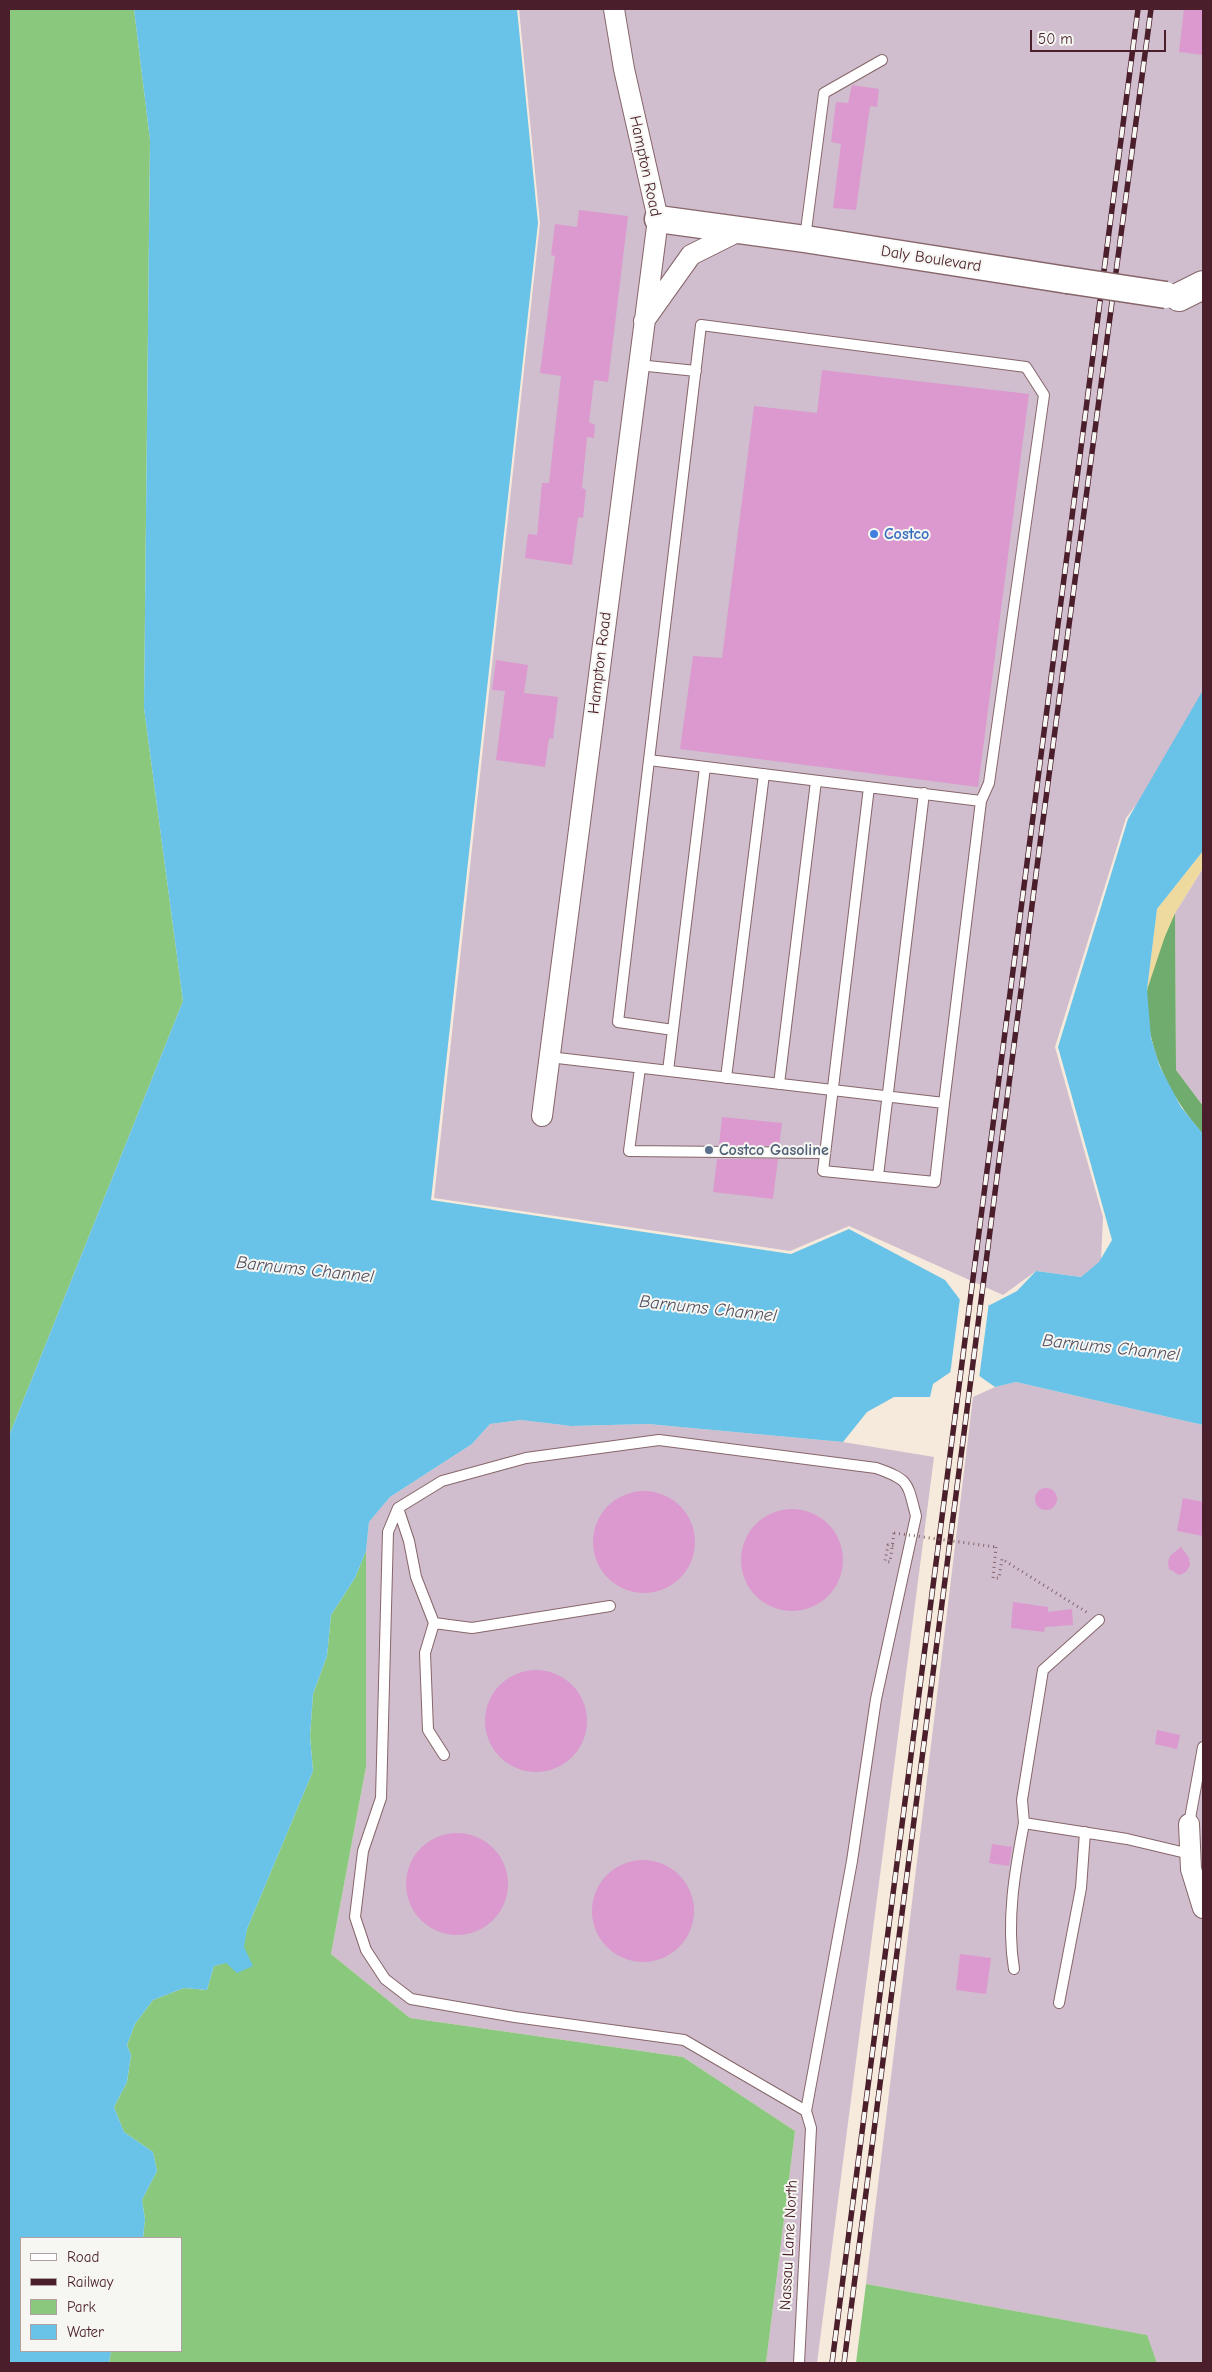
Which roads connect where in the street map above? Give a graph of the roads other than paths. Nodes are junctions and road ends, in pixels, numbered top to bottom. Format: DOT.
graph roads {
  1 [pos="614,9"];
  2 [pos="882,60"];
  3 [pos="658,219"];
  4 [pos="741,230"];
  5 [pos="805,239"];
  6 [pos="1203,286"];
  7 [pos="1183,298"];
  8 [pos="643,323"];
  9 [pos="638,365"];
  10 [pos="696,371"];
  11 [pos="649,760"];
  12 [pos="705,767"];
  13 [pos="764,774"];
  14 [pos="816,780"];
  15 [pos="869,787"];
  16 [pos="924,793"];
  17 [pos="981,800"];
  18 [pos="673,1030"];
  19 [pos="549,1057"];
  20 [pos="640,1068"];
  21 [pos="668,1071"];
  22 [pos="726,1078"];
  23 [pos="779,1084"];
  24 [pos="831,1090"];
  25 [pos="887,1097"];
  26 [pos="944,1103"];
  27 [pos="542,1116"];
  28 [pos="825,1153"];
  29 [pos="878,1176"];
  30 [pos="398,1508"];
  31 [pos="610,1606"];
  32 [pos="1099,1620"];
  33 [pos="434,1623"];
  34 [pos="1203,1747"];
  35 [pos="444,1755"];
  36 [pos="1024,1822"];
  37 [pos="1189,1824"];
  38 [pos="1085,1832"];
  39 [pos="1190,1854"];
  40 [pos="1199,1880"];
  41 [pos="1203,1908"];
  42 [pos="1014,1969"];
  43 [pos="1059,2003"];
  44 [pos="806,2111"];
  45 [pos="798,2363"];
  1 -- 3 [label="street, Hampton Road"];
  2 -- 5 [label="lane"];
  3 -- 4 [label="street, Daly Boulevard"];
  3 -- 8 [label="street, Hampton Road"];
  4 -- 5 [label="street, Daly Boulevard"];
  4 -- 8 [label="street, Hampton Road"];
  5 -- 7 [label="street, Daly Boulevard, bridge"];
  6 -- 7 [label="main road"];
  8 -- 9 [label="street, Hampton Road"];
  9 -- 10 [label="lane"];
  9 -- 19 [label="street, Hampton Road"];
  10 -- 11 [label="lane"];
  10 -- 17 [label="lane"];
  11 -- 12 [label="lane"];
  11 -- 18 [label="lane"];
  12 -- 13 [label="lane"];
  12 -- 18 [label="lane"];
  13 -- 14 [label="lane"];
  13 -- 22 [label="lane"];
  14 -- 15 [label="lane"];
  14 -- 23 [label="lane"];
  15 -- 16 [label="lane"];
  15 -- 24 [label="lane"];
  16 -- 17 [label="lane"];
  16 -- 25 [label="lane"];
  17 -- 26 [label="lane"];
  18 -- 21 [label="lane"];
  19 -- 20 [label="lane"];
  19 -- 27 [label="street, Hampton Road"];
  20 -- 21 [label="lane"];
  20 -- 28 [label="lane"];
  21 -- 22 [label="lane"];
  22 -- 23 [label="lane"];
  23 -- 24 [label="lane"];
  24 -- 25 [label="lane"];
  24 -- 28 [label="lane"];
  25 -- 26 [label="lane"];
  25 -- 29 [label="lane"];
  26 -- 29 [label="lane"];
  28 -- 29 [label="lane"];
  30 -- 33 [label="lane"];
  30 -- 44 [label="lane"];
  30 -- 44 [label="lane"];
  31 -- 33 [label="lane"];
  32 -- 36 [label="lane"];
  33 -- 35 [label="lane"];
  34 -- 37 [label="lane"];
  36 -- 38 [label="lane"];
  36 -- 42 [label="lane"];
  37 -- 39 [label="street"];
  38 -- 39 [label="lane"];
  38 -- 43 [label="lane"];
  39 -- 40 [label="street"];
  40 -- 41 [label="street"];
  44 -- 45 [label="lane, Nassau Lane North"];
}
